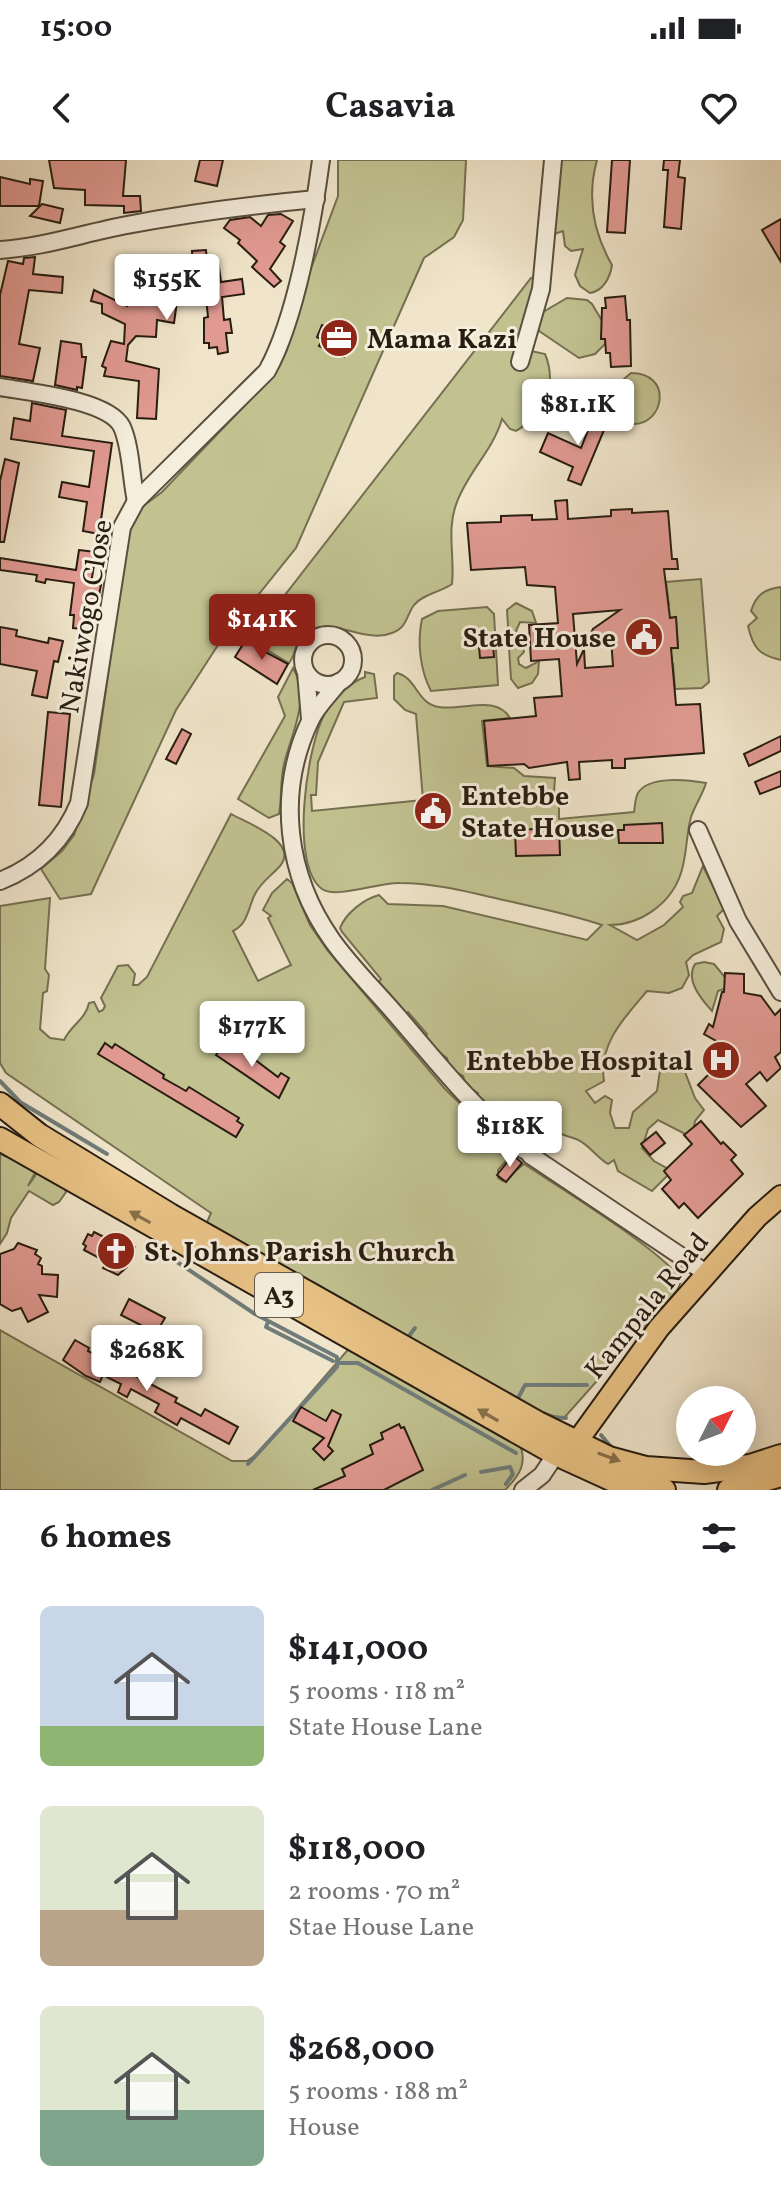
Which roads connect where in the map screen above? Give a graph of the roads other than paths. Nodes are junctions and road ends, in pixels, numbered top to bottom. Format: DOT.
graph roads {
  1 [pos="321,160"];
  2 [pos="553,160"];
  3 [pos="316,199"];
  4 [pos="0,250"];
  5 [pos="520,362"];
  6 [pos="0,387"];
  7 [pos="136,501"];
  8 [pos="306,672"];
  9 [pos="339,682"];
  10 [pos="310,719"];
  11 [pos="698,830"];
  12 [pos="0,881"];
  13 [pos="781,992"];
  14 [pos="3,1107"];
  15 [pos="0,1139"];
  16 [pos="781,1196"];
  17 [pos="706,1273"];
  18 [pos="565,1452"];
  19 [pos="781,1456"];
  20 [pos="771,1482"];
  21 [pos="523,1490"];
  22 [pos="664,1490"];
  23 [pos="729,1490"];
  1 -- 3 [label="street, Nakiwogo Close"];
  2 -- 5 [label="street"];
  3 -- 4 [label="street"];
  3 -- 7 [label="street, Nakiwogo Close"];
  6 -- 7 [label="street"];
  7 -- 12 [label="street, Nakiwogo Close"];
  8 -- 9 [label="street"];
  8 -- 9 [label="street"];
  8 -- 10 [label="street"];
  9 -- 10 [label="street"];
  10 -- 17 [label="street"];
  11 -- 13 [label="street"];
  14 -- 18 [label="highway, A3"];
  18 -- 15 [label="highway, A3, one-way"];
  16 -- 17 [label="main road, Kampala Road"];
  17 -- 18 [label="main road, Kampala Road"];
  18 -- 19 [label="highway, A3, one-way"];
  18 -- 21 [label="street"];
  18 -- 22 [label="highway, A3"];
  20 -- 23 [label="highway"];
}
